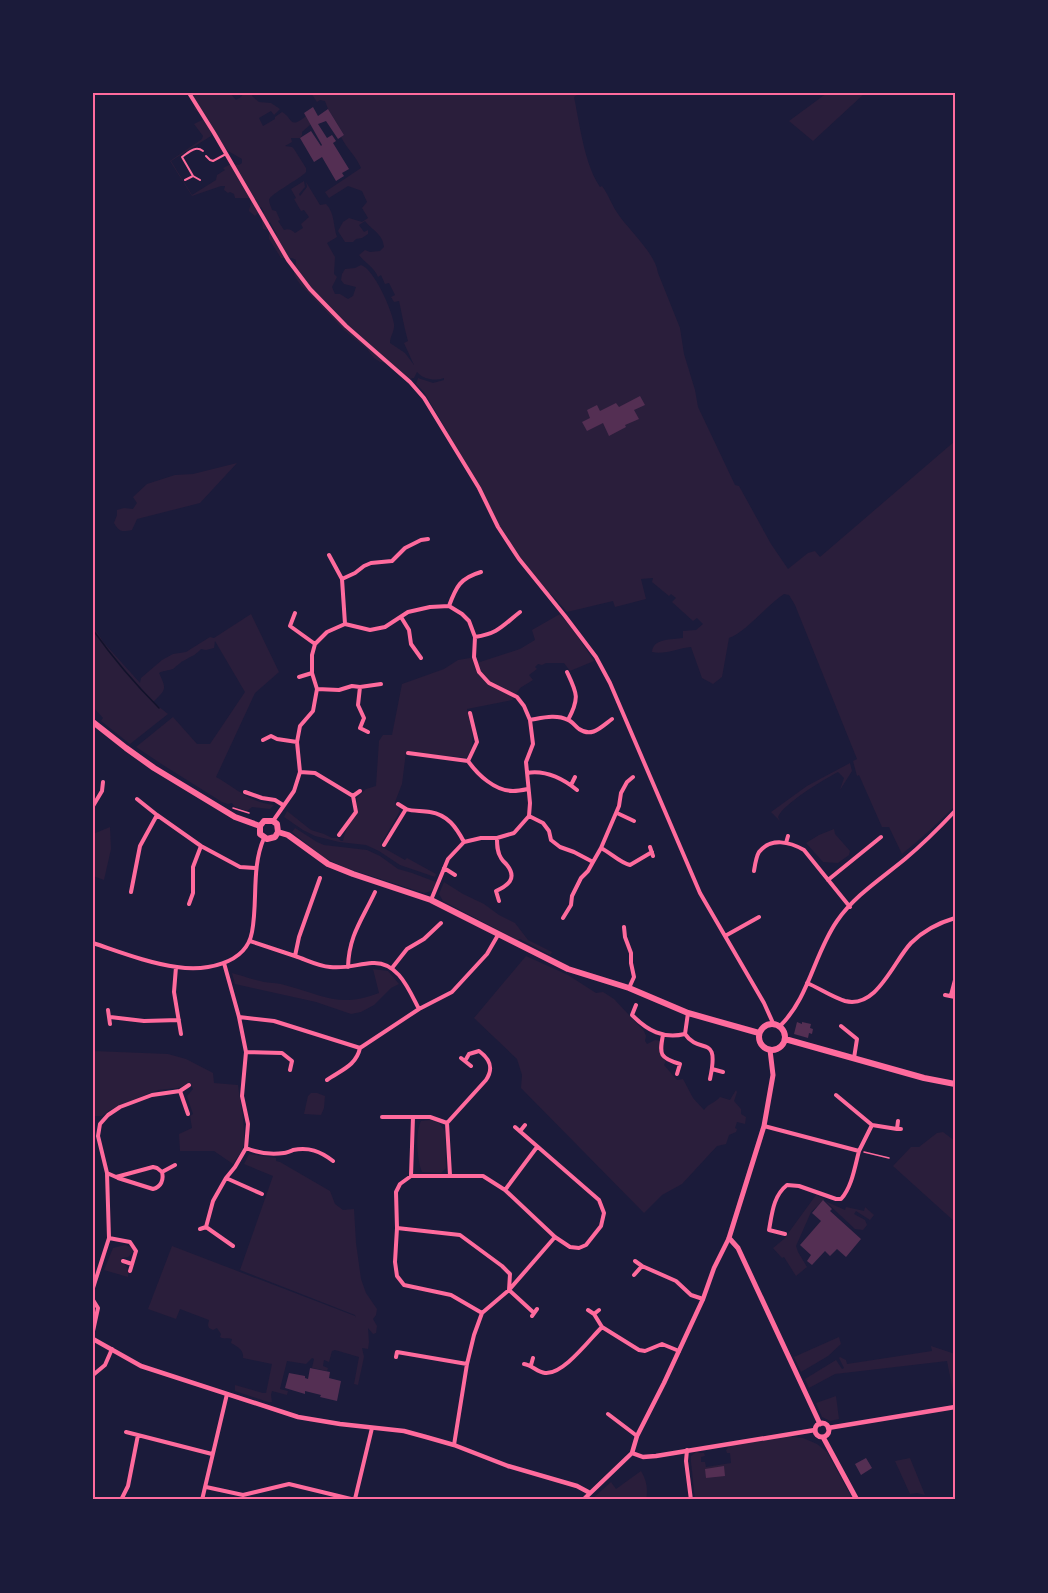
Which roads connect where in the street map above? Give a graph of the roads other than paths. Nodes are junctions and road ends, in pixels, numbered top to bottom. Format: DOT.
graph roads {
  1 [pos="189,93"];
  2 [pos="202,151"];
  3 [pos="226,154"];
  4 [pos="206,156"];
  5 [pos="193,176"];
  6 [pos="185,180"];
  7 [pos="200,180"];
  8 [pos="428,539"];
  9 [pos="329,555"];
  10 [pos="481,572"];
  11 [pos="342,579"];
  12 [pos="449,606"];
  13 [pos="520,612"];
  14 [pos="295,613"];
  15 [pos="401,617"];
  16 [pos="345,624"];
  17 [pos="290,626"];
  18 [pos="282,628"];
  19 [pos="475,637"];
  20 [pos="315,644"];
  21 [pos="422,658"];
  22 [pos="567,672"];
  23 [pos="312,673"];
  24 [pos="299,677"];
  25 [pos="577,679"];
  26 [pos="572,681"];
  27 [pos="381,684"];
  28 [pos="360,687"];
  29 [pos="317,688"];
  30 [pos="470,712"];
  31 [pos="612,718"];
  32 [pos="530,720"];
  33 [pos="568,720"];
  34 [pos="93,722"];
  35 [pos="271,727"];
  36 [pos="360,728"];
  37 [pos="368,732"];
  38 [pos="356,734"];
  39 [pos="271,736"];
  40 [pos="263,740"];
  41 [pos="297,742"];
  42 [pos="408,753"];
  43 [pos="468,761"];
  44 [pos="300,772"];
  45 [pos="527,772"];
  46 [pos="575,777"];
  47 [pos="633,777"];
  48 [pos="103,782"];
  49 [pos="571,785"];
  50 [pos="528,789"];
  51 [pos="360,790"];
  52 [pos="576,790"];
  53 [pos="245,792"];
  54 [pos="353,796"];
  55 [pos="137,799"];
  56 [pos="398,804"];
  57 [pos="283,805"];
  58 [pos="93,806"];
  59 [pos="406,809"];
  60 [pos="955,811"];
  61 [pos="617,813"];
  62 [pos="157,815"];
  63 [pos="529,816"];
  64 [pos="273,821"];
  65 [pos="634,821"];
  66 [pos="260,826"];
  67 [pos="278,832"];
  68 [pos="339,835"];
  69 [pos="788,836"];
  70 [pos="881,837"];
  71 [pos="264,838"];
  72 [pos="497,838"];
  73 [pos="464,842"];
  74 [pos="786,843"];
  75 [pos="384,845"];
  76 [pos="201,846"];
  77 [pos="601,848"];
  78 [pos="652,852"];
  79 [pos="593,862"];
  80 [pos="255,868"];
  81 [pos="444,868"];
  82 [pos="754,871"];
  83 [pos="455,875"];
  84 [pos="320,879"];
  85 [pos="828,880"];
  86 [pos="496,891"];
  87 [pos="131,892"];
  88 [pos="375,892"];
  89 [pos="490,892"];
  90 [pos="431,900"];
  91 [pos="499,901"];
  92 [pos="189,904"];
  93 [pos="850,907"];
  94 [pos="560,908"];
  95 [pos="566,912"];
  96 [pos="759,917"];
  97 [pos="563,918"];
  98 [pos="955,918"];
  99 [pos="441,923"];
  100 [pos="431,924"];
  101 [pos="624,927"];
  102 [pos="436,930"];
  103 [pos="499,934"];
  104 [pos="725,936"];
  105 [pos="625,937"];
  106 [pos="620,940"];
  107 [pos="250,941"];
  108 [pos="93,943"];
  109 [pos="295,956"];
  110 [pos="224,963"];
  111 [pos="176,967"];
  112 [pos="348,967"];
  113 [pos="392,968"];
  114 [pos="955,980"];
  115 [pos="807,983"];
  116 [pos="629,988"];
  117 [pos="945,995"];
  118 [pos="953,996"];
  119 [pos="636,1005"];
  120 [pos="419,1009"];
  121 [pos="108,1010"];
  122 [pos="688,1013"];
  123 [pos="110,1017"];
  124 [pos="239,1017"];
  125 [pos="179,1020"];
  126 [pos="110,1024"];
  127 [pos="776,1025"];
  128 [pos="841,1026"];
  129 [pos="759,1033"];
  130 [pos="181,1034"];
  131 [pos="685,1034"];
  132 [pos="663,1035"];
  133 [pos="785,1039"];
  134 [pos="360,1048"];
  135 [pos="770,1050"];
  136 [pos="246,1052"];
  137 [pos="854,1058"];
  138 [pos="471,1066"];
  139 [pos="712,1069"];
  140 [pos="290,1070"];
  141 [pos="328,1070"];
  142 [pos="723,1072"];
  143 [pos="677,1074"];
  144 [pos="335,1075"];
  145 [pos="710,1079"];
  146 [pos="327,1080"];
  147 [pos="955,1084"];
  148 [pos="189,1085"];
  149 [pos="180,1091"];
  150 [pos="836,1095"];
  151 [pos="188,1114"];
  152 [pos="382,1117"];
  153 [pos="413,1117"];
  154 [pos="93,1121"];
  155 [pos="898,1121"];
  156 [pos="447,1123"];
  157 [pos="100,1124"];
  158 [pos="525,1125"];
  159 [pos="872,1125"];
  160 [pos="515,1126"];
  161 [pos="764,1126"];
  162 [pos="520,1130"];
  163 [pos="537,1147"];
  164 [pos="246,1148"];
  165 [pos="859,1151"];
  166 [pos="333,1161"];
  167 [pos="176,1165"];
  168 [pos="162,1172"];
  169 [pos="107,1173"];
  170 [pos="450,1175"];
  171 [pos="411,1176"];
  172 [pos="116,1177"];
  173 [pos="226,1178"];
  174 [pos="505,1190"];
  175 [pos="262,1194"];
  176 [pos="206,1227"];
  177 [pos="397,1228"];
  178 [pos="200,1229"];
  179 [pos="785,1234"];
  180 [pos="555,1237"];
  181 [pos="109,1238"];
  182 [pos="729,1238"];
  183 [pos="233,1246"];
  184 [pos="123,1261"];
  185 [pos="635,1261"];
  186 [pos="132,1264"];
  187 [pos="642,1266"];
  188 [pos="130,1271"];
  189 [pos="634,1275"];
  190 [pos="93,1288"];
  191 [pos="509,1290"];
  192 [pos="704,1299"];
  193 [pos="93,1300"];
  194 [pos="588,1310"];
  195 [pos="599,1310"];
  196 [pos="482,1312"];
  197 [pos="534,1312"];
  198 [pos="594,1314"];
  199 [pos="602,1327"];
  200 [pos="93,1331"];
  201 [pos="93,1339"];
  202 [pos="398,1346"];
  203 [pos="112,1349"];
  204 [pos="679,1351"];
  205 [pos="533,1358"];
  206 [pos="467,1364"];
  207 [pos="524,1364"];
  208 [pos="531,1365"];
  209 [pos="93,1375"];
  210 [pos="227,1394"];
  211 [pos="955,1407"];
  212 [pos="608,1414"];
  213 [pos="820,1424"];
  214 [pos="372,1428"];
  215 [pos="828,1428"];
  216 [pos="815,1430"];
  217 [pos="126,1432"];
  218 [pos="138,1436"];
  219 [pos="637,1436"];
  220 [pos="823,1437"];
  221 [pos="454,1445"];
  222 [pos="687,1450"];
  223 [pos="632,1453"];
  224 [pos="212,1454"];
  225 [pos="206,1486"];
  226 [pos="590,1493"];
  227 [pos="121,1500"];
  228 [pos="202,1500"];
  229 [pos="355,1500"];
  230 [pos="583,1500"];
  231 [pos="691,1500"];
  232 [pos="857,1500"];
  1 -- 3 [label="street"];
  2 -- 5 [label="lane"];
  3 -- 4 [label="lane"];
  3 -- 104 [label="street"];
  5 -- 6 [label="lane"];
  5 -- 7 [label="lane"];
  8 -- 11 [label="street"];
  9 -- 11 [label="street"];
  10 -- 12 [label="street"];
  11 -- 16 [label="street"];
  12 -- 15 [label="street"];
  12 -- 19 [label="street"];
  13 -- 19 [label="street"];
  14 -- 17 [label="street"];
  15 -- 16 [label="street"];
  15 -- 21 [label="street"];
  16 -- 20 [label="street"];
  17 -- 18 [label="street"];
  17 -- 20 [label="street"];
  19 -- 32 [label="street"];
  20 -- 23 [label="street"];
  22 -- 26 [label="street"];
  23 -- 24 [label="street"];
  23 -- 29 [label="street"];
  25 -- 26 [label="street"];
  26 -- 33 [label="street"];
  27 -- 28 [label="street"];
  28 -- 29 [label="street"];
  28 -- 36 [label="street"];
  29 -- 41 [label="street"];
  30 -- 43 [label="street"];
  31 -- 33 [label="street"];
  32 -- 33 [label="street"];
  32 -- 45 [label="street"];
  34 -- 66 [label="main road"];
  35 -- 39 [label="street"];
  36 -- 37 [label="street"];
  36 -- 38 [label="street"];
  39 -- 40 [label="street"];
  39 -- 41 [label="street"];
  41 -- 44 [label="street"];
  42 -- 43 [label="street"];
  43 -- 50 [label="street"];
  44 -- 54 [label="street"];
  44 -- 57 [label="street"];
  45 -- 49 [label="street"];
  45 -- 50 [label="street"];
  46 -- 49 [label="street"];
  47 -- 61 [label="street"];
  48 -- 58 [label="street"];
  49 -- 52 [label="street"];
  50 -- 63 [label="street"];
  51 -- 54 [label="street"];
  53 -- 57 [label="street"];
  54 -- 68 [label="street"];
  55 -- 62 [label="street"];
  56 -- 59 [label="street"];
  57 -- 64 [label="street"];
  59 -- 73 [label="street"];
  59 -- 75 [label="street"];
  60 -- 93 [label="street"];
  61 -- 65 [label="street"];
  61 -- 77 [label="street"];
  62 -- 76 [label="street"];
  62 -- 87 [label="street"];
  63 -- 72 [label="street"];
  63 -- 79 [label="street"];
  64 -- 66 [label="main road"];
  64 -- 67 [label="main road"];
  66 -- 71 [label="main road"];
  67 -- 71 [label="main road"];
  67 -- 90 [label="main road"];
  69 -- 74 [label="street"];
  70 -- 85 [label="street"];
  71 -- 80 [label="street"];
  72 -- 73 [label="street"];
  72 -- 86 [label="street"];
  73 -- 81 [label="street"];
  74 -- 82 [label="street"];
  74 -- 85 [label="street"];
  76 -- 80 [label="street"];
  76 -- 92 [label="street"];
  77 -- 78 [label="street"];
  77 -- 79 [label="street"];
  79 -- 95 [label="street"];
  80 -- 107 [label="street"];
  81 -- 83 [label="street"];
  81 -- 90 [label="street"];
  84 -- 109 [label="street"];
  85 -- 93 [label="street"];
  86 -- 89 [label="street"];
  86 -- 91 [label="street"];
  88 -- 112 [label="street"];
  90 -- 103 [label="main road"];
  93 -- 115 [label="street"];
  94 -- 95 [label="street"];
  95 -- 97 [label="street"];
  96 -- 104 [label="street"];
  98 -- 115 [label="street"];
  99 -- 102 [label="street"];
  100 -- 102 [label="street"];
  101 -- 105 [label="street"];
  102 -- 113 [label="street"];
  103 -- 116 [label="main road"];
  103 -- 120 [label="street"];
  104 -- 127 [label="street"];
  105 -- 106 [label="street"];
  105 -- 116 [label="street"];
  107 -- 109 [label="street"];
  107 -- 110 [label="street"];
  108 -- 111 [label="street"];
  109 -- 112 [label="street"];
  110 -- 111 [label="street"];
  110 -- 124 [label="street"];
  111 -- 125 [label="street"];
  112 -- 113 [label="street"];
  113 -- 120 [label="street"];
  114 -- 118 [label="street"];
  115 -- 127 [label="street"];
  116 -- 122 [label="main road"];
  117 -- 118 [label="street"];
  119 -- 132 [label="street"];
  120 -- 134 [label="street"];
  121 -- 123 [label="street"];
  122 -- 129 [label="main road"];
  122 -- 131 [label="street"];
  123 -- 125 [label="street"];
  123 -- 126 [label="street"];
  124 -- 134 [label="street"];
  124 -- 136 [label="street"];
  125 -- 130 [label="street"];
  127 -- 129 [label="main road"];
  127 -- 133 [label="main road"];
  128 -- 137 [label="street"];
  129 -- 135 [label="main road"];
  131 -- 132 [label="street"];
  131 -- 139 [label="street"];
  132 -- 143 [label="street"];
  133 -- 135 [label="main road"];
  133 -- 137 [label="main road"];
  134 -- 144 [label="street"];
  135 -- 161 [label="main road"];
  136 -- 140 [label="street"];
  136 -- 164 [label="street"];
  137 -- 147 [label="main road"];
  138 -- 156 [label="street"];
  139 -- 142 [label="street"];
  139 -- 145 [label="street"];
  141 -- 144 [label="street"];
  144 -- 146 [label="street"];
  148 -- 149 [label="street"];
  149 -- 151 [label="street"];
  149 -- 157 [label="street"];
  150 -- 159 [label="street"];
  152 -- 153 [label="street"];
  153 -- 156 [label="street"];
  153 -- 171 [label="street"];
  154 -- 157 [label="street"];
  155 -- 159 [label="street"];
  156 -- 170 [label="street"];
  157 -- 169 [label="street"];
  158 -- 162 [label="street"];
  159 -- 165 [label="street"];
  160 -- 162 [label="street"];
  161 -- 165 [label="street"];
  161 -- 182 [label="main road"];
  162 -- 163 [label="street"];
  163 -- 174 [label="street"];
  163 -- 180 [label="street"];
  164 -- 166 [label="street"];
  164 -- 173 [label="street"];
  165 -- 179 [label="street"];
  167 -- 168 [label="street"];
  168 -- 172 [label="street"];
  168 -- 172 [label="street"];
  169 -- 172 [label="street"];
  169 -- 181 [label="street"];
  170 -- 171 [label="street"];
  170 -- 174 [label="street"];
  171 -- 177 [label="street"];
  173 -- 175 [label="street"];
  173 -- 176 [label="street"];
  174 -- 180 [label="street"];
  176 -- 178 [label="street"];
  176 -- 183 [label="street"];
  177 -- 191 [label="street"];
  177 -- 196 [label="street"];
  180 -- 191 [label="street"];
  181 -- 186 [label="street"];
  181 -- 190 [label="street"];
  182 -- 192 [label="street"];
  182 -- 213 [label="main road"];
  184 -- 186 [label="street"];
  185 -- 187 [label="street"];
  186 -- 188 [label="street"];
  187 -- 189 [label="street"];
  187 -- 192 [label="street"];
  191 -- 196 [label="street"];
  191 -- 197 [label="street"];
  192 -- 204 [label="street"];
  193 -- 200 [label="street"];
  194 -- 198 [label="street"];
  195 -- 198 [label="street"];
  196 -- 206 [label="street"];
  198 -- 199 [label="street"];
  199 -- 204 [label="street"];
  199 -- 208 [label="street"];
  201 -- 203 [label="street"];
  202 -- 206 [label="street"];
  203 -- 209 [label="street"];
  203 -- 210 [label="street"];
  204 -- 219 [label="street"];
  205 -- 208 [label="street"];
  206 -- 221 [label="street"];
  207 -- 208 [label="street"];
  210 -- 214 [label="street"];
  210 -- 224 [label="street"];
  211 -- 215 [label="street"];
  212 -- 219 [label="street"];
  213 -- 215 [label="main road"];
  213 -- 216 [label="main road"];
  214 -- 221 [label="street"];
  214 -- 229 [label="street"];
  215 -- 220 [label="main road"];
  216 -- 220 [label="main road"];
  216 -- 222 [label="street"];
  217 -- 218 [label="street"];
  218 -- 224 [label="street"];
  218 -- 227 [label="street"];
  219 -- 223 [label="street"];
  220 -- 232 [label="main road"];
  221 -- 226 [label="street"];
  222 -- 223 [label="street"];
  222 -- 231 [label="street"];
  223 -- 226 [label="street"];
  224 -- 225 [label="street"];
  225 -- 228 [label="street"];
  225 -- 229 [label="street"];
  226 -- 230 [label="street"];
}
